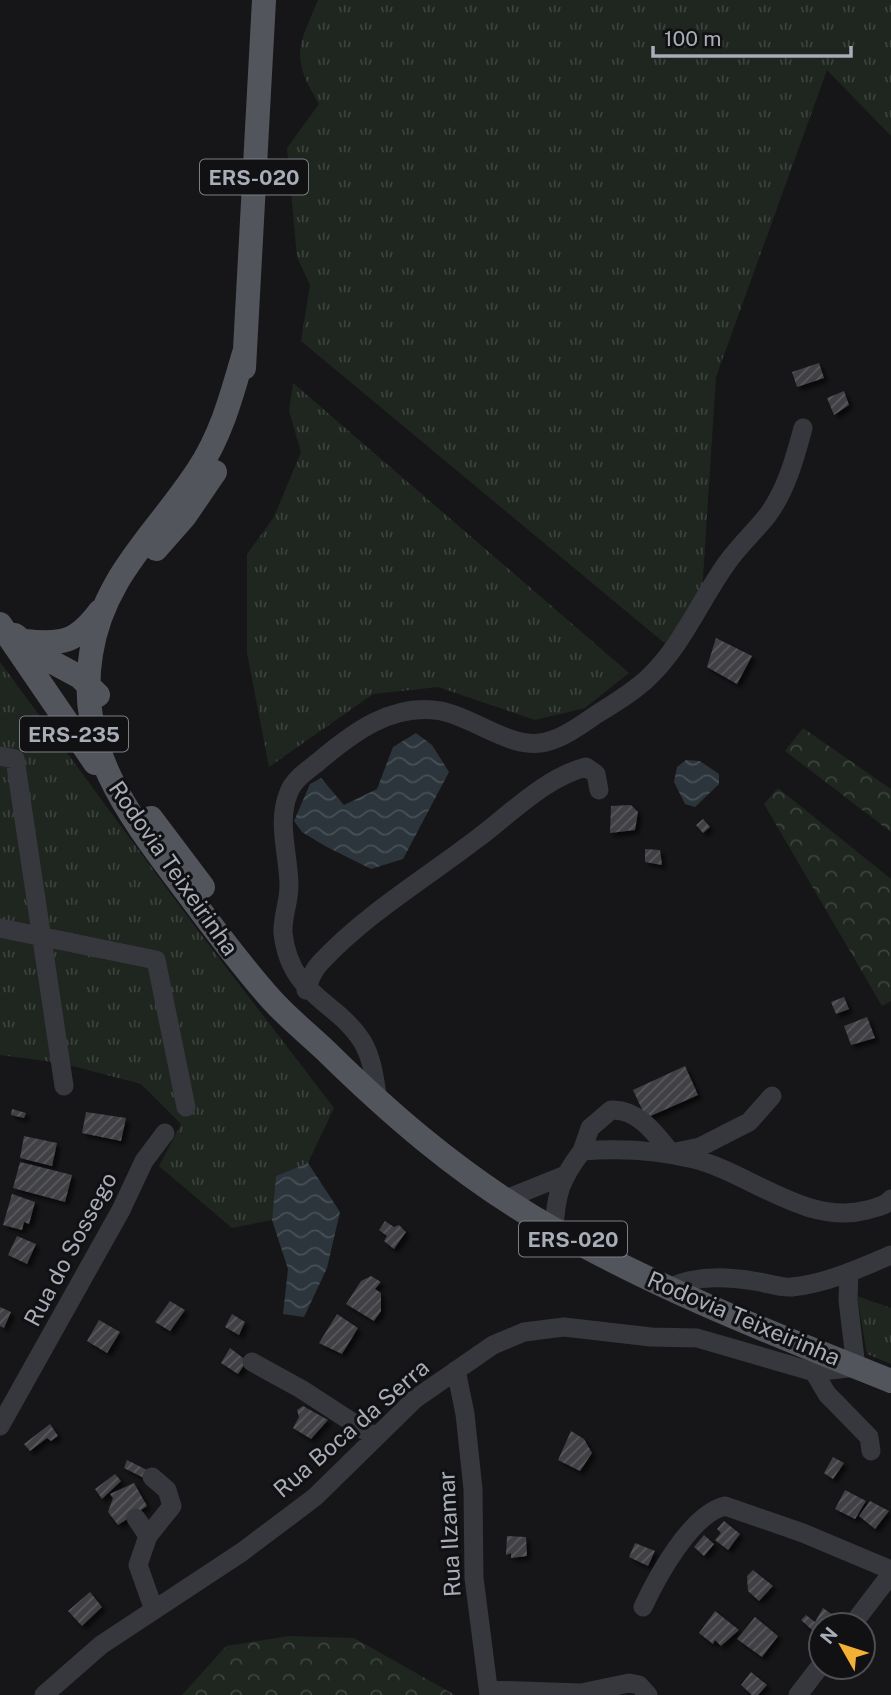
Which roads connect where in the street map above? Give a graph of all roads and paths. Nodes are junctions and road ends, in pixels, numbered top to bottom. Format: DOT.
graph roads {
  1 [pos="264,0"];
  2 [pos="244,353"];
  3 [pos="803,428"];
  4 [pos="101,611"];
  5 [pos="10,632"];
  6 [pos="42,686"];
  7 [pos="96,694"];
  8 [pos="0,756"];
  9 [pos="109,780"];
  10 [pos="599,790"];
  11 [pos="0,928"];
  12 [pos="42,936"];
  13 [pos="306,990"];
  14 [pos="299,1026"];
  15 [pos="64,1086"];
  16 [pos="772,1096"];
  17 [pos="378,1102"];
  18 [pos="186,1107"];
  19 [pos="165,1133"];
  20 [pos="582,1152"];
  21 [pos="671,1153"];
  22 [pos="564,1176"];
  23 [pos="506,1199"];
  24 [pos="891,1199"];
  25 [pos="554,1229"];
  26 [pos="891,1255"];
  27 [pos="849,1272"];
  28 [pos="669,1287"];
  29 [pos="252,1362"];
  30 [pos="856,1367"];
  31 [pos="456,1370"];
  32 [pos="814,1372"];
  33 [pos="891,1381"];
  34 [pos="0,1426"];
  35 [pos="375,1437"];
  36 [pos="872,1451"];
  37 [pos="152,1477"];
  38 [pos="136,1518"];
  39 [pos="148,1536"];
  40 [pos="891,1572"];
  41 [pos="643,1607"];
  42 [pos="154,1610"];
  43 [pos="862,1611"];
  44 [pos="809,1681"];
  45 [pos="489,1693"];
  46 [pos="44,1695"];
  47 [pos="648,1695"];
  48 [pos="798,1695"];
  1 -- 2 [label="main road, Rodovia Teixeirinha / ERS-020"];
  2 -- 4 [label="main road, Rodovia Teixeirinha / ERS-020"];
  2 -- 7 [label="main road, Rodovia Teixeirinha / ERS-020"];
  3 -- 13 [label="street"];
  4 -- 5 [label="main road"];
  4 -- 7 [label="main road, Rodovia Teixeirinha / ERS-020"];
  5 -- 6 [label="main road, ERS-235"];
  5 -- 7 [label="main road, ERS-235"];
  6 -- 7 [label="main road"];
  6 -- 9 [label="main road, ERS-235"];
  7 -- 9 [label="main road, Rodovia Teixeirinha / ERS-020"];
  7 -- 14 [label="main road, Rodovia Teixeirinha / ERS-020"];
  8 -- 12 [label="street"];
  9 -- 14 [label="main road, Rodovia Teixeirinha / ERS-020"];
  10 -- 13 [label="street"];
  11 -- 12 [label="street"];
  12 -- 15 [label="street"];
  12 -- 18 [label="street"];
  13 -- 17 [label="street"];
  14 -- 17 [label="main road, Rodovia Teixeirinha / ERS-020"];
  16 -- 21 [label="street"];
  17 -- 23 [label="main road, Rodovia Teixeirinha / ERS-020"];
  19 -- 34 [label="street, Rua do Sossego"];
  20 -- 21 [label="street"];
  20 -- 21 [label="street"];
  20 -- 22 [label="street"];
  21 -- 24 [label="street"];
  22 -- 23 [label="street"];
  22 -- 25 [label="street"];
  23 -- 25 [label="main road, Rodovia Teixeirinha / ERS-020"];
  25 -- 28 [label="main road, Rodovia Teixeirinha / ERS-020"];
  26 -- 27 [label="street"];
  27 -- 28 [label="street"];
  27 -- 30 [label="street"];
  28 -- 30 [label="main road, Rodovia Teixeirinha / ERS-020"];
  29 -- 35 [label="street"];
  30 -- 32 [label="street, Rua Boca da Serra"];
  30 -- 33 [label="main road, Rodovia Teixeirinha / ERS-020"];
  31 -- 32 [label="street, Rua Boca da Serra"];
  31 -- 35 [label="street, Rua Boca da Serra"];
  31 -- 45 [label="street, Rua Ilzamar"];
  32 -- 36 [label="street"];
  35 -- 42 [label="street, Rua Boca da Serra"];
  37 -- 39 [label="street"];
  38 -- 39 [label="street"];
  39 -- 42 [label="street"];
  40 -- 41 [label="street"];
  40 -- 43 [label="street"];
  42 -- 46 [label="street, Rua Boca da Serra"];
  44 -- 48 [label="street"];
  45 -- 47 [label="street"];
}
